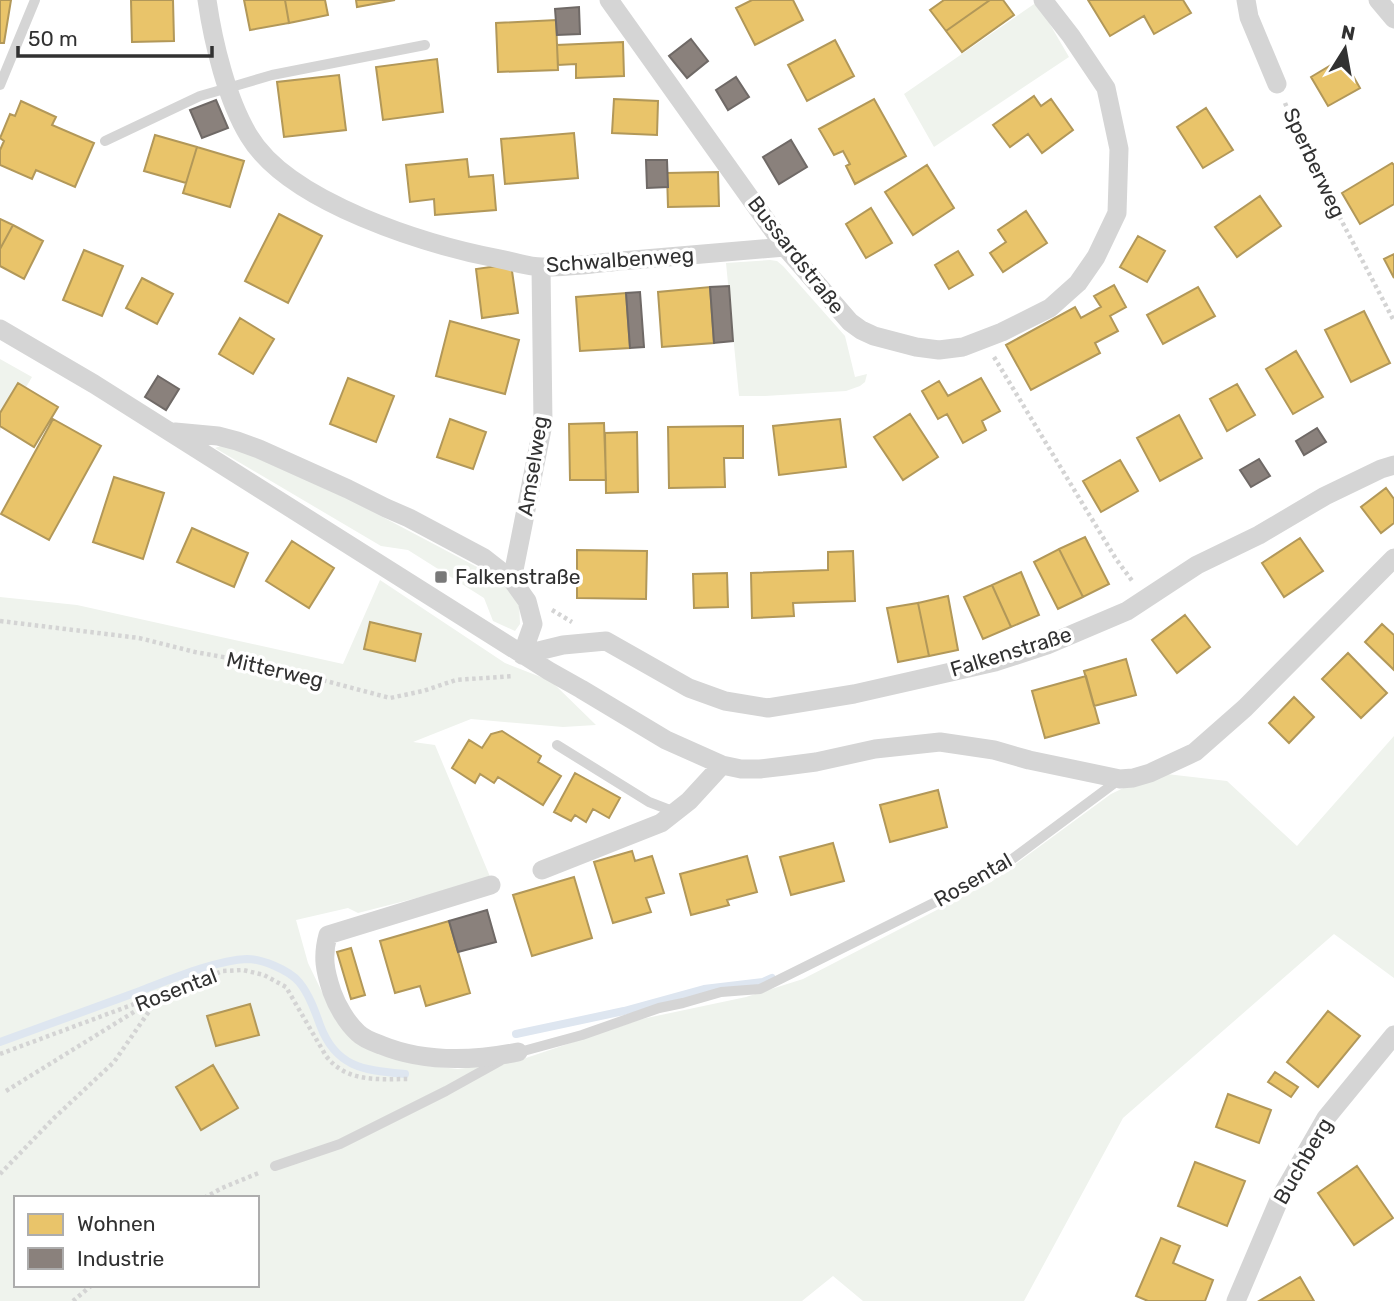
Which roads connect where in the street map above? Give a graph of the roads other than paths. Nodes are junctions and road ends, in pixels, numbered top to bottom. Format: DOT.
graph roads {
  1 [pos="35,0"];
  2 [pos="207,0"];
  3 [pos="609,0"];
  4 [pos="1043,0"];
  5 [pos="1246,0"];
  6 [pos="1378,0"];
  7 [pos="1394,19"];
  8 [pos="425,45"];
  9 [pos="1277,84"];
  10 [pos="0,85"];
  11 [pos="229,88"];
  12 [pos="105,141"];
  13 [pos="785,247"];
  14 [pos="541,267"];
  15 [pos="0,328"];
  16 [pos="170,432"];
  17 [pos="1394,465"];
  18 [pos="1394,558"];
  19 [pos="512,580"];
  20 [pos="522,655"];
  21 [pos="557,745"];
  22 [pos="722,765"];
  23 [pos="1120,779"];
  24 [pos="675,812"];
  25 [pos="542,870"];
  26 [pos="491,885"];
  27 [pos="1394,1035"];
  28 [pos="518,1052"];
  29 [pos="275,1166"];
  30 [pos="1236,1301"];
  1 -- 10 [label="lane"];
  2 -- 11 [label="street, Schwalbenweg"];
  3 -- 13 [label="street, Bussardstraße"];
  4 -- 13 [label="street, Bussardstraße"];
  5 -- 9 [label="street, Sperberweg"];
  6 -- 7 [label="street"];
  8 -- 11 [label="lane"];
  11 -- 12 [label="lane"];
  11 -- 14 [label="street, Schwalbenweg"];
  13 -- 14 [label="street, Schwalbenweg"];
  14 -- 19 [label="street, Amselweg"];
  15 -- 16 [label="street"];
  16 -- 19 [label="street"];
  16 -- 20 [label="street"];
  17 -- 20 [label="street, Falkenstraße"];
  18 -- 23 [label="street, Rosental"];
  19 -- 20 [label="street"];
  20 -- 22 [label="street"];
  21 -- 24 [label="lane"];
  22 -- 23 [label="street"];
  22 -- 24 [label="street"];
  23 -- 28 [label="lane, Rosental"];
  24 -- 25 [label="street"];
  26 -- 28 [label="street"];
  27 -- 30 [label="street, Buchberg"];
  28 -- 29 [label="lane, Rosental"];
}
